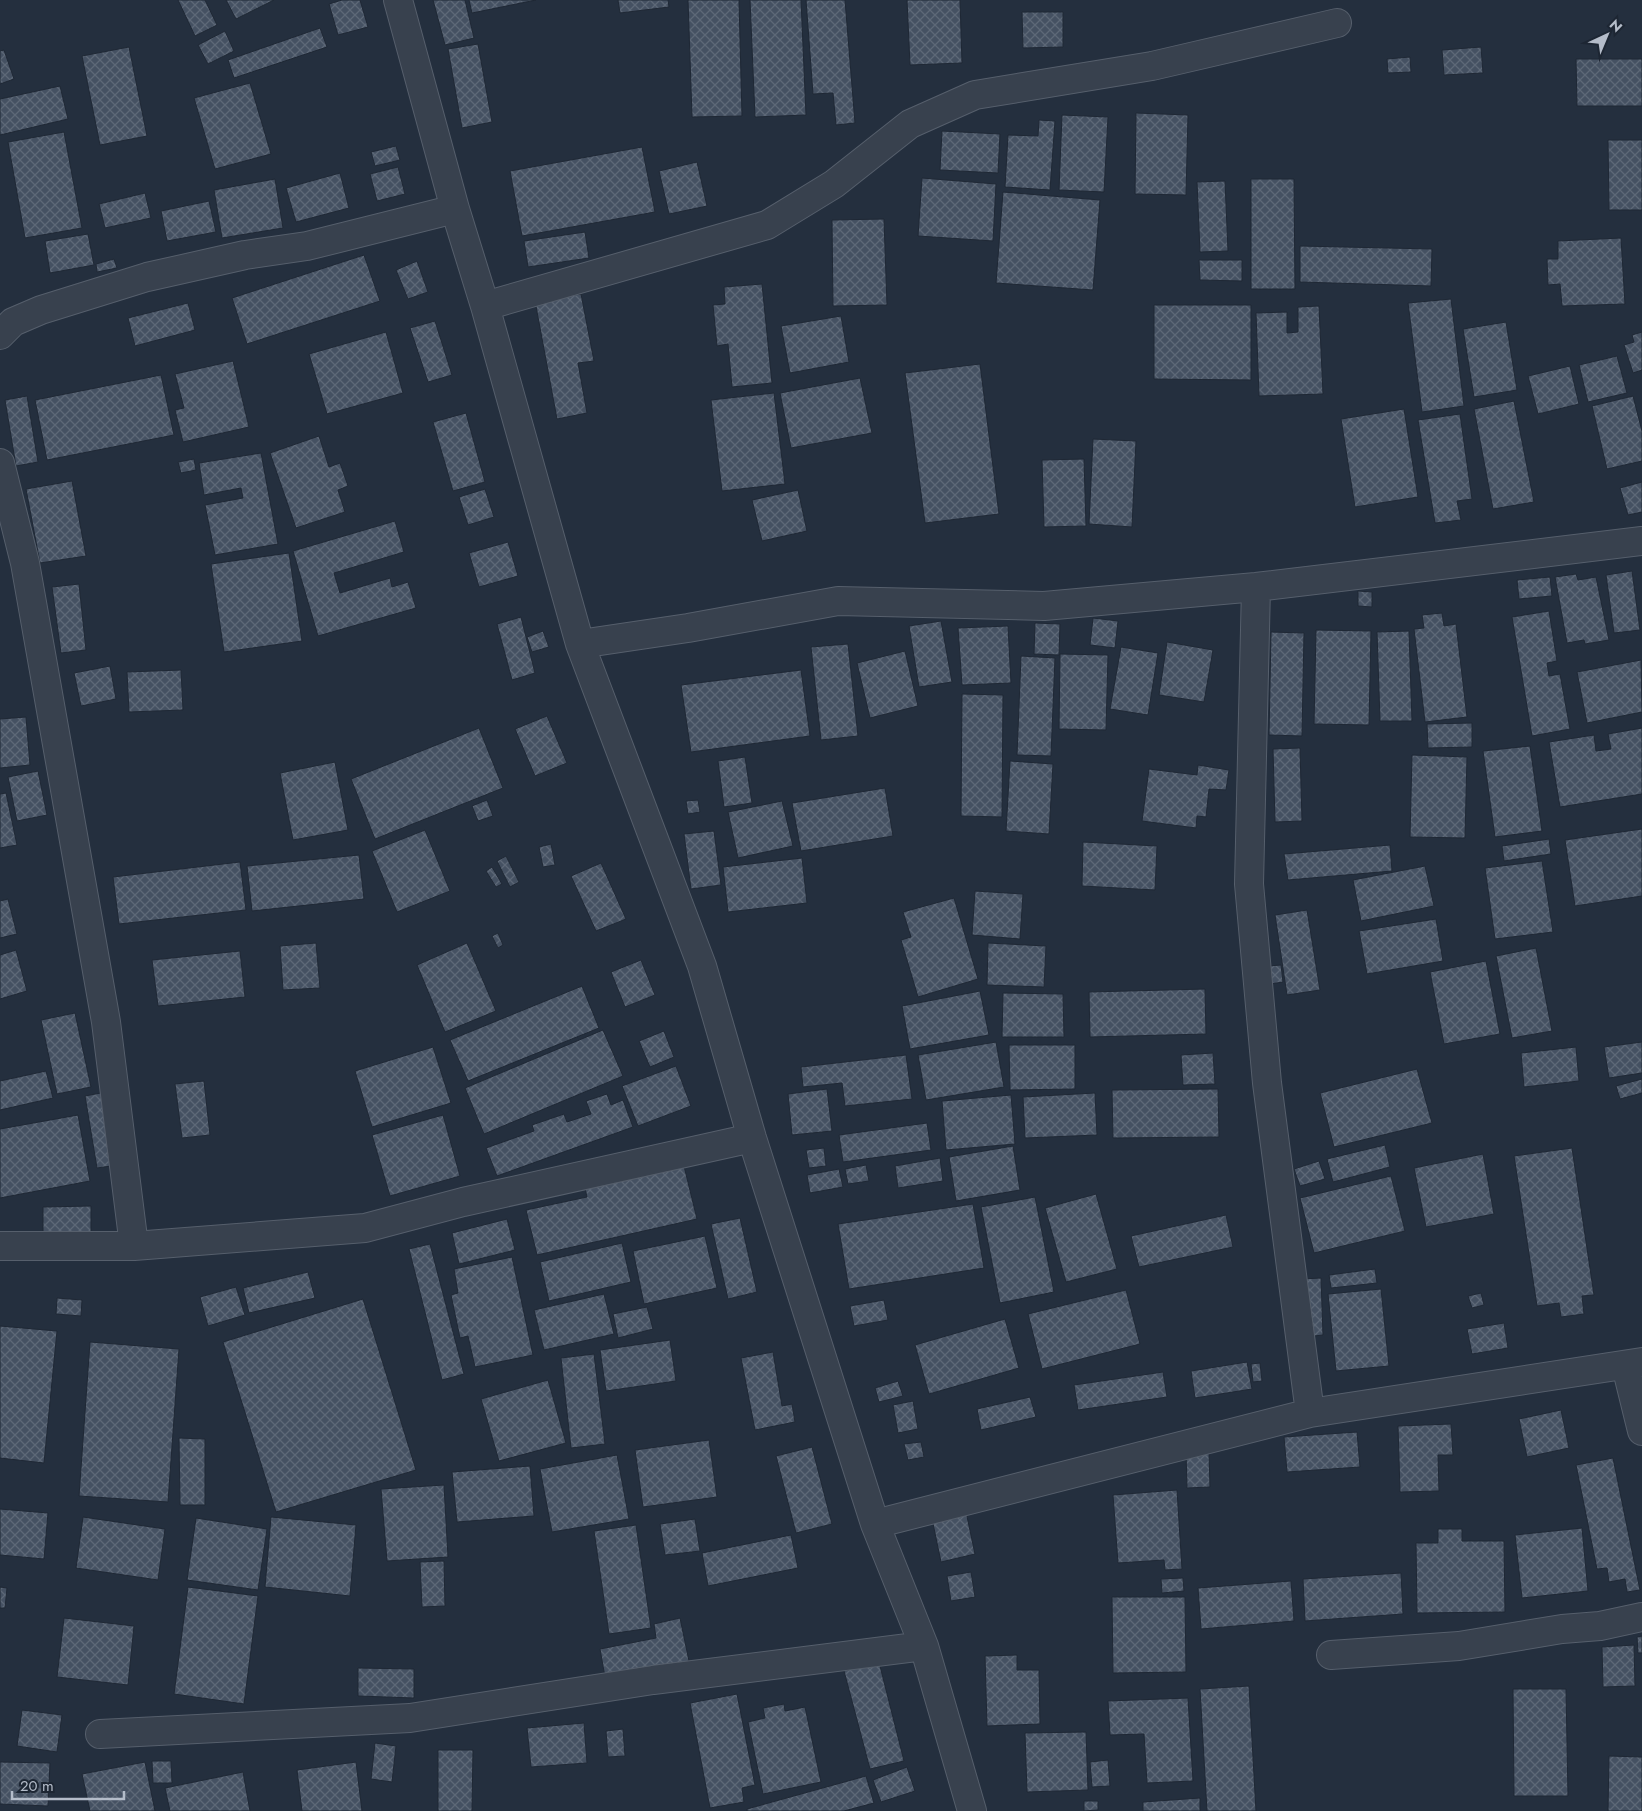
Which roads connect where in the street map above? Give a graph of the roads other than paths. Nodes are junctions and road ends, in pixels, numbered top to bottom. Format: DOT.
graph roads {
  1 [pos="398,0"];
  2 [pos="1337,23"];
  3 [pos="455,209"];
  4 [pos="485,306"];
  5 [pos="0,335"];
  6 [pos="0,463"];
  7 [pos="1642,541"];
  8 [pos="1256,587"];
  9 [pos="580,644"];
  10 [pos="752,1138"];
  11 [pos="0,1246"];
  12 [pos="134,1246"];
  13 [pos="1634,1364"];
  14 [pos="1310,1414"];
  15 [pos="1642,1431"];
  16 [pos="875,1524"];
  17 [pos="1642,1617"];
  18 [pos="924,1646"];
  19 [pos="1331,1655"];
  20 [pos="100,1734"];
  21 [pos="972,1811"];
  1 -- 3 [label="street"];
  2 -- 4 [label="street"];
  3 -- 4 [label="street"];
  3 -- 5 [label="street"];
  4 -- 9 [label="street"];
  6 -- 12 [label="street"];
  7 -- 8 [label="street"];
  8 -- 9 [label="street"];
  8 -- 14 [label="street"];
  9 -- 10 [label="street"];
  10 -- 12 [label="street"];
  10 -- 16 [label="street"];
  11 -- 12 [label="street"];
  13 -- 14 [label="street"];
  13 -- 15 [label="street"];
  14 -- 16 [label="street"];
  16 -- 18 [label="street"];
  17 -- 19 [label="street"];
  18 -- 20 [label="street"];
  18 -- 21 [label="street"];
}
